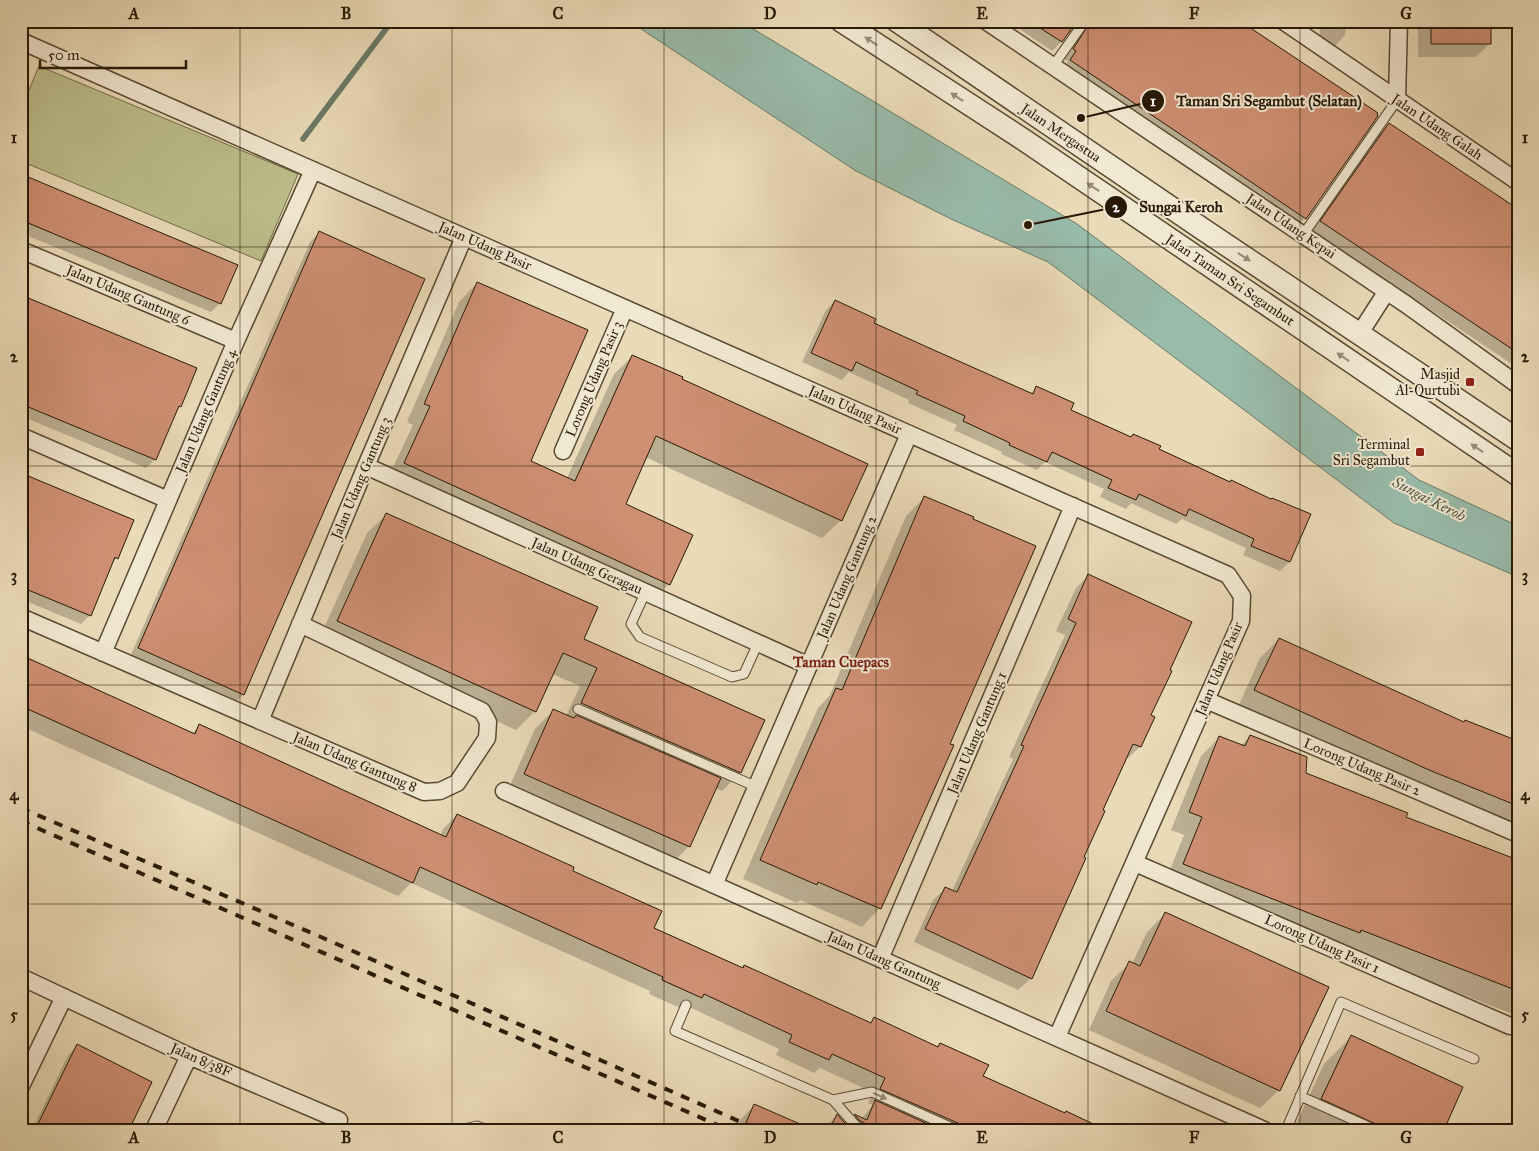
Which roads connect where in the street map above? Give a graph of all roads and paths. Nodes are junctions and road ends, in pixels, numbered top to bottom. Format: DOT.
graph roads {
  1 [pos="841,21"];
  2 [pos="897,21"];
  3 [pos="986,21"];
  4 [pos="1085,21"];
  5 [pos="1283,21"];
  6 [pos="1399,21"];
  7 [pos="22,42"];
  8 [pos="1053,66"];
  9 [pos="1397,100"];
  10 [pos="314,170"];
  11 [pos="1518,182"];
  12 [pos="1204,230"];
  13 [pos="1303,235"];
  14 [pos="464,237"];
  15 [pos="21,250"];
  16 [pos="1387,291"];
  17 [pos="625,308"];
  18 [pos="1360,333"];
  19 [pos="236,341"];
  20 [pos="1518,385"];
  21 [pos="909,434"];
  22 [pos="21,436"];
  23 [pos="1518,440"];
  24 [pos="563,451"];
  25 [pos="366,466"];
  26 [pos="1518,475"];
  27 [pos="168,500"];
  28 [pos="1073,506"];
  29 [pos="645,593"];
  30 [pos="21,617"];
  31 [pos="300,624"];
  32 [pos="758,643"];
  33 [pos="102,653"];
  34 [pos="809,666"];
  35 [pos="1206,700"];
  36 [pos="578,709"];
  37 [pos="260,721"];
  38 [pos="756,787"];
  39 [pos="504,792"];
  40 [pos="1518,834"];
  41 [pos="1135,862"];
  42 [pos="714,885"];
  43 [pos="880,959"];
  44 [pos="21,977"];
  45 [pos="64,998"];
  46 [pos="686,1005"];
  47 [pos="1510,1026"];
  48 [pos="1057,1037"];
  49 [pos="189,1056"];
  50 [pos="1474,1059"];
  51 [pos="21,1086"];
  52 [pos="1300,1096"];
  53 [pos="833,1100"];
  54 [pos="339,1120"];
  55 [pos="154,1130"];
  56 [pos="460,1130"];
  57 [pos="487,1130"];
  58 [pos="866,1130"];
  59 [pos="957,1130"];
  60 [pos="1264,1130"];
  61 [pos="1286,1130"];
  62 [pos="1376,1130"];
  26 -- 1 [label="street, Jalan Taman Sri Segambut, one-way"];
  2 -- 12 [label="street, Jalan Mergastua"];
  3 -- 8 [label="street, Jalan Udang Kepai"];
  4 -- 8 [label="lane"];
  5 -- 9 [label="street, Jalan Udang Galah"];
  6 -- 9 [label="street"];
  7 -- 10 [label="street, Jalan Udang Pasir"];
  8 -- 13 [label="street, Jalan Udang Kepai"];
  9 -- 11 [label="street, Jalan Udang Galah"];
  9 -- 13 [label="lane"];
  10 -- 14 [label="street, Jalan Udang Pasir"];
  10 -- 19 [label="street, Jalan Udang Gantung 4"];
  12 -- 18 [label="street, Jalan Taman Sri Segambut, one-way"];
  13 -- 16 [label="street, Jalan Udang Kepai"];
  14 -- 17 [label="street, Jalan Udang Pasir"];
  14 -- 25 [label="street, Jalan Udang Gantung 3"];
  15 -- 19 [label="street, Jalan Udang Gantung 6"];
  16 -- 18 [label="street"];
  16 -- 20 [label="street, Jalan Udang Kepai"];
  17 -- 21 [label="street, Jalan Udang Pasir"];
  17 -- 24 [label="street, Lorong Udang Pasir 3"];
  18 -- 23 [label="street, Jalan Taman Sri Segambut"];
  19 -- 27 [label="street, Jalan Udang Gantung 4"];
  21 -- 28 [label="street, Jalan Udang Pasir"];
  21 -- 34 [label="street, Jalan Udang Gantung 2"];
  22 -- 27 [label="street"];
  25 -- 29 [label="street, Jalan Udang Geragau"];
  25 -- 31 [label="street, Jalan Udang Gantung 3"];
  27 -- 33 [label="street, Jalan Udang Gantung 4"];
  28 -- 35 [label="street, Jalan Udang Pasir"];
  28 -- 43 [label="street, Jalan Udang Gantung 1"];
  29 -- 32 [label="street, Jalan Udang Geragau"];
  29 -- 32 [label="lane"];
  30 -- 33 [label="street, Jalan Udang Gantung 8"];
  31 -- 37 [label="street, Jalan Udang Gantung 3"];
  31 -- 37 [label="street, Jalan Udang Gantung 8"];
  32 -- 34 [label="street, Jalan Udang Geragau"];
  33 -- 37 [label="street, Jalan Udang Gantung 8"];
  34 -- 38 [label="street, Jalan Udang Gantung 2"];
  35 -- 40 [label="street, Lorong Udang Pasir 2"];
  35 -- 41 [label="street, Jalan Udang Pasir"];
  36 -- 38 [label="lane"];
  38 -- 42 [label="street, Jalan Udang Gantung 2"];
  39 -- 42 [label="street, Jalan Udang Gantung"];
  41 -- 47 [label="street, Lorong Udang Pasir 1"];
  41 -- 48 [label="street, Jalan Udang Pasir"];
  42 -- 43 [label="street, Jalan Udang Gantung"];
  43 -- 48 [label="street, Jalan Udang Gantung"];
  44 -- 45 [label="street, Jalan 8/38F"];
  45 -- 49 [label="street, Jalan 8/38F"];
  45 -- 51 [label="street"];
  46 -- 53 [label="lane"];
  48 -- 60 [label="street, Jalan Udang Gantung"];
  49 -- 54 [label="street, Jalan 8/38F"];
  49 -- 55 [label="street"];
  50 -- 52 [label="lane"];
  52 -- 61 [label="lane"];
  52 -- 62 [label="lane"];
  53 -- 58 [label="lane"];
  53 -- 59 [label="lane, one-way"];
  56 -- 57 [label="lane"];
}
